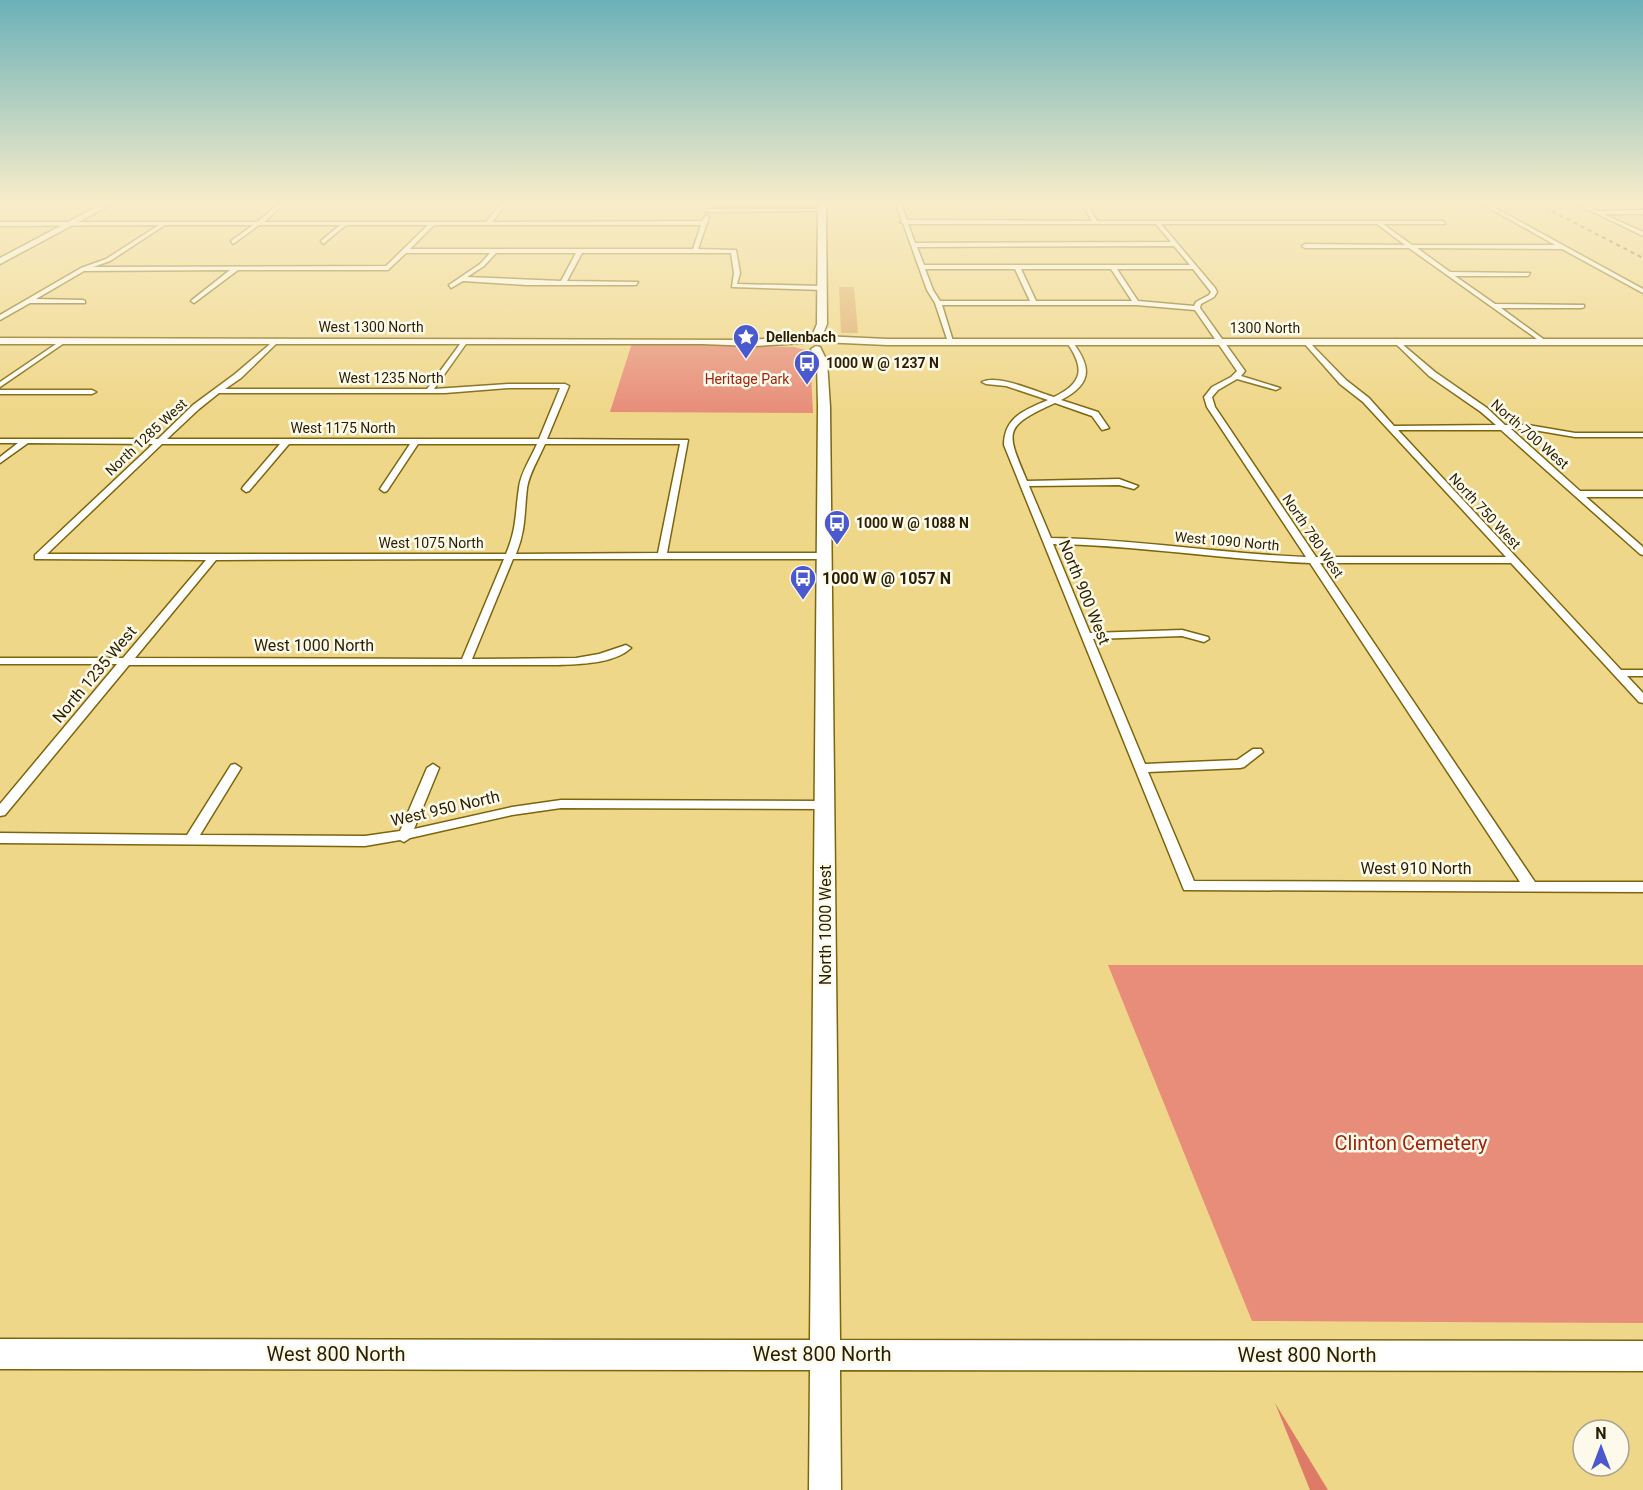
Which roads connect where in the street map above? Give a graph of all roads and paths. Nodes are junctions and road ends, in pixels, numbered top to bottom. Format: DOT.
graph roads {
  1 [pos="75,274"];
  2 [pos="230,274"];
  3 [pos="470,274"];
  4 [pos="568,274"];
  5 [pos="737,274"];
  6 [pos="823,274"];
  7 [pos="924,274"];
  8 [pos="1020,274"];
  9 [pos="1117,274"];
  10 [pos="1199,274"];
  11 [pos="1449,274"];
  12 [pos="1528,274"];
  13 [pos="1611,274"];
  14 [pos="463,279"];
  15 [pos="563,283"];
  16 [pos="636,283"];
  17 [pos="452,286"];
  18 [pos="823,288"];
  19 [pos="1643,291"];
  20 [pos="29,301"];
  21 [pos="194,301"];
  22 [pos="83,302"];
  23 [pos="938,303"];
  24 [pos="1034,303"];
  25 [pos="1136,303"];
  26 [pos="1494,306"];
  27 [pos="1582,306"];
  28 [pos="1197,308"];
  29 [pos="0,318"];
  30 [pos="0,341"];
  31 [pos="64,341"];
  32 [pos="276,341"];
  33 [pos="465,341"];
  34 [pos="950,341"];
  35 [pos="1070,341"];
  36 [pos="1305,341"];
  37 [pos="1396,341"];
  38 [pos="1220,342"];
  39 [pos="1544,342"];
  40 [pos="1643,342"];
  41 [pos="822,346"];
  42 [pos="1237,377"];
  43 [pos="986,382"];
  44 [pos="0,385"];
  45 [pos="1276,388"];
  46 [pos="218,391"];
  47 [pos="429,391"];
  48 [pos="0,392"];
  49 [pos="92,392"];
  50 [pos="1054,400"];
  51 [pos="1503,427"];
  52 [pos="1105,428"];
  53 [pos="1390,428"];
  54 [pos="1643,435"];
  55 [pos="0,441"];
  56 [pos="26,441"];
  57 [pos="160,441"];
  58 [pos="287,441"];
  59 [pos="416,441"];
  60 [pos="541,442"];
  61 [pos="0,461"];
  62 [pos="1024,484"];
  63 [pos="1134,486"];
  64 [pos="246,489"];
  65 [pos="384,489"];
  66 [pos="1578,494"];
  67 [pos="1643,494"];
  68 [pos="1048,541"];
  69 [pos="1643,552"];
  70 [pos="510,556"];
  71 [pos="662,556"];
  72 [pos="825,556"];
  73 [pos="38,557"];
  74 [pos="213,557"];
  75 [pos="1313,559"];
  76 [pos="1512,560"];
  77 [pos="1086,636"];
  78 [pos="1204,639"];
  79 [pos="626,648"];
  80 [pos="0,661"];
  81 [pos="127,661"];
  82 [pos="466,662"];
  83 [pos="1618,673"];
  84 [pos="1643,673"];
  85 [pos="1643,700"];
  86 [pos="1257,752"];
  87 [pos="235,768"];
  88 [pos="433,768"];
  89 [pos="1141,768"];
  90 [pos="825,805"];
  91 [pos="0,812"];
  92 [pos="404,837"];
  93 [pos="0,838"];
  94 [pos="191,839"];
  95 [pos="1189,886"];
  96 [pos="1531,887"];
  97 [pos="1643,887"];
  98 [pos="0,1354"];
  99 [pos="824,1354"];
  100 [pos="1643,1356"];
  101 [pos="825,1490"];
  1 -- 20 [label="street"];
  2 -- 21 [label="street"];
  3 -- 14 [label="street"];
  4 -- 15 [label="street"];
  5 -- 18 [label="street"];
  6 -- 18 [label="street, North 1000 West"];
  7 -- 23 [label="street"];
  8 -- 24 [label="street"];
  9 -- 25 [label="street"];
  10 -- 28 [label="street"];
  11 -- 12 [label="street"];
  11 -- 26 [label="street"];
  13 -- 19 [label="street"];
  14 -- 15 [label="street"];
  14 -- 17 [label="street"];
  15 -- 16 [label="street"];
  18 -- 41 [label="street, North 1000 West"];
  20 -- 22 [label="street"];
  20 -- 29 [label="street"];
  23 -- 24 [label="street"];
  23 -- 34 [label="street"];
  24 -- 25 [label="street"];
  25 -- 28 [label="street"];
  26 -- 27 [label="street"];
  26 -- 39 [label="street"];
  28 -- 38 [label="street"];
  30 -- 31 [label="street, West 1300 North"];
  31 -- 32 [label="street, West 1300 North"];
  31 -- 44 [label="street"];
  32 -- 33 [label="street, West 1300 North"];
  32 -- 46 [label="street, North 1285 West"];
  33 -- 41 [label="street, West 1300 North"];
  33 -- 47 [label="street"];
  34 -- 35 [label="street, 1300 North"];
  34 -- 41 [label="street, 1300 North"];
  35 -- 38 [label="street, 1300 North"];
  35 -- 50 [label="street, North 900 West"];
  36 -- 37 [label="street, 1300 North"];
  36 -- 38 [label="street, 1300 North"];
  36 -- 53 [label="street, North 750 West"];
  37 -- 39 [label="street, 1300 North"];
  37 -- 51 [label="street, North 700 West"];
  38 -- 42 [label="street"];
  39 -- 40 [label="street, 1300 North"];
  41 -- 72 [label="street, North 1000 West"];
  42 -- 45 [label="street"];
  42 -- 75 [label="street, North 780 West"];
  43 -- 50 [label="street"];
  46 -- 47 [label="street, West 1235 North"];
  46 -- 57 [label="street, North 1285 West"];
  47 -- 60 [label="street, West 1235 North"];
  48 -- 49 [label="street"];
  50 -- 52 [label="street"];
  50 -- 62 [label="street, North 900 West"];
  51 -- 53 [label="street"];
  51 -- 54 [label="street"];
  51 -- 66 [label="street, North 700 West"];
  53 -- 76 [label="street, North 750 West"];
  55 -- 56 [label="street, West 1175 North"];
  56 -- 57 [label="street, West 1175 North"];
  56 -- 61 [label="street"];
  57 -- 58 [label="street, West 1175 North"];
  57 -- 73 [label="street, North 1285 West"];
  58 -- 59 [label="street, West 1175 North"];
  58 -- 64 [label="street"];
  59 -- 60 [label="street, West 1175 North"];
  59 -- 65 [label="street"];
  60 -- 70 [label="street"];
  60 -- 71 [label="street, West 1175 North"];
  62 -- 63 [label="street"];
  62 -- 68 [label="street, North 900 West"];
  66 -- 67 [label="street"];
  66 -- 69 [label="street, North 700 West"];
  68 -- 75 [label="street, West 1090 North"];
  68 -- 77 [label="street, North 900 West"];
  70 -- 71 [label="street, West 1075 North"];
  70 -- 74 [label="street, West 1075 North"];
  70 -- 82 [label="street"];
  71 -- 72 [label="street, West 1075 North"];
  72 -- 90 [label="street, North 1000 West"];
  73 -- 74 [label="street, West 1075 North"];
  74 -- 81 [label="street, North 1235 West"];
  75 -- 76 [label="street, West 1090 North"];
  75 -- 96 [label="street, North 780 West"];
  76 -- 83 [label="street, North 750 West"];
  77 -- 78 [label="street"];
  77 -- 89 [label="street, North 900 West"];
  79 -- 82 [label="street, West 1000 North"];
  80 -- 81 [label="street, West 1000 North"];
  81 -- 82 [label="street, West 1000 North"];
  81 -- 91 [label="street, North 1235 West"];
  83 -- 84 [label="street"];
  83 -- 85 [label="street, North 750 West"];
  86 -- 89 [label="street"];
  87 -- 94 [label="street"];
  88 -- 92 [label="street"];
  89 -- 95 [label="street, North 900 West"];
  90 -- 92 [label="street, West 950 North"];
  90 -- 99 [label="street, North 1000 West"];
  92 -- 94 [label="street, West 950 North"];
  93 -- 94 [label="street, West 950 North"];
  95 -- 96 [label="street, West 910 North"];
  96 -- 97 [label="street, West 910 North"];
  98 -- 99 [label="street, West 800 North"];
  99 -- 100 [label="street, West 800 North"];
  99 -- 101 [label="street, North 1000 West"];
}
